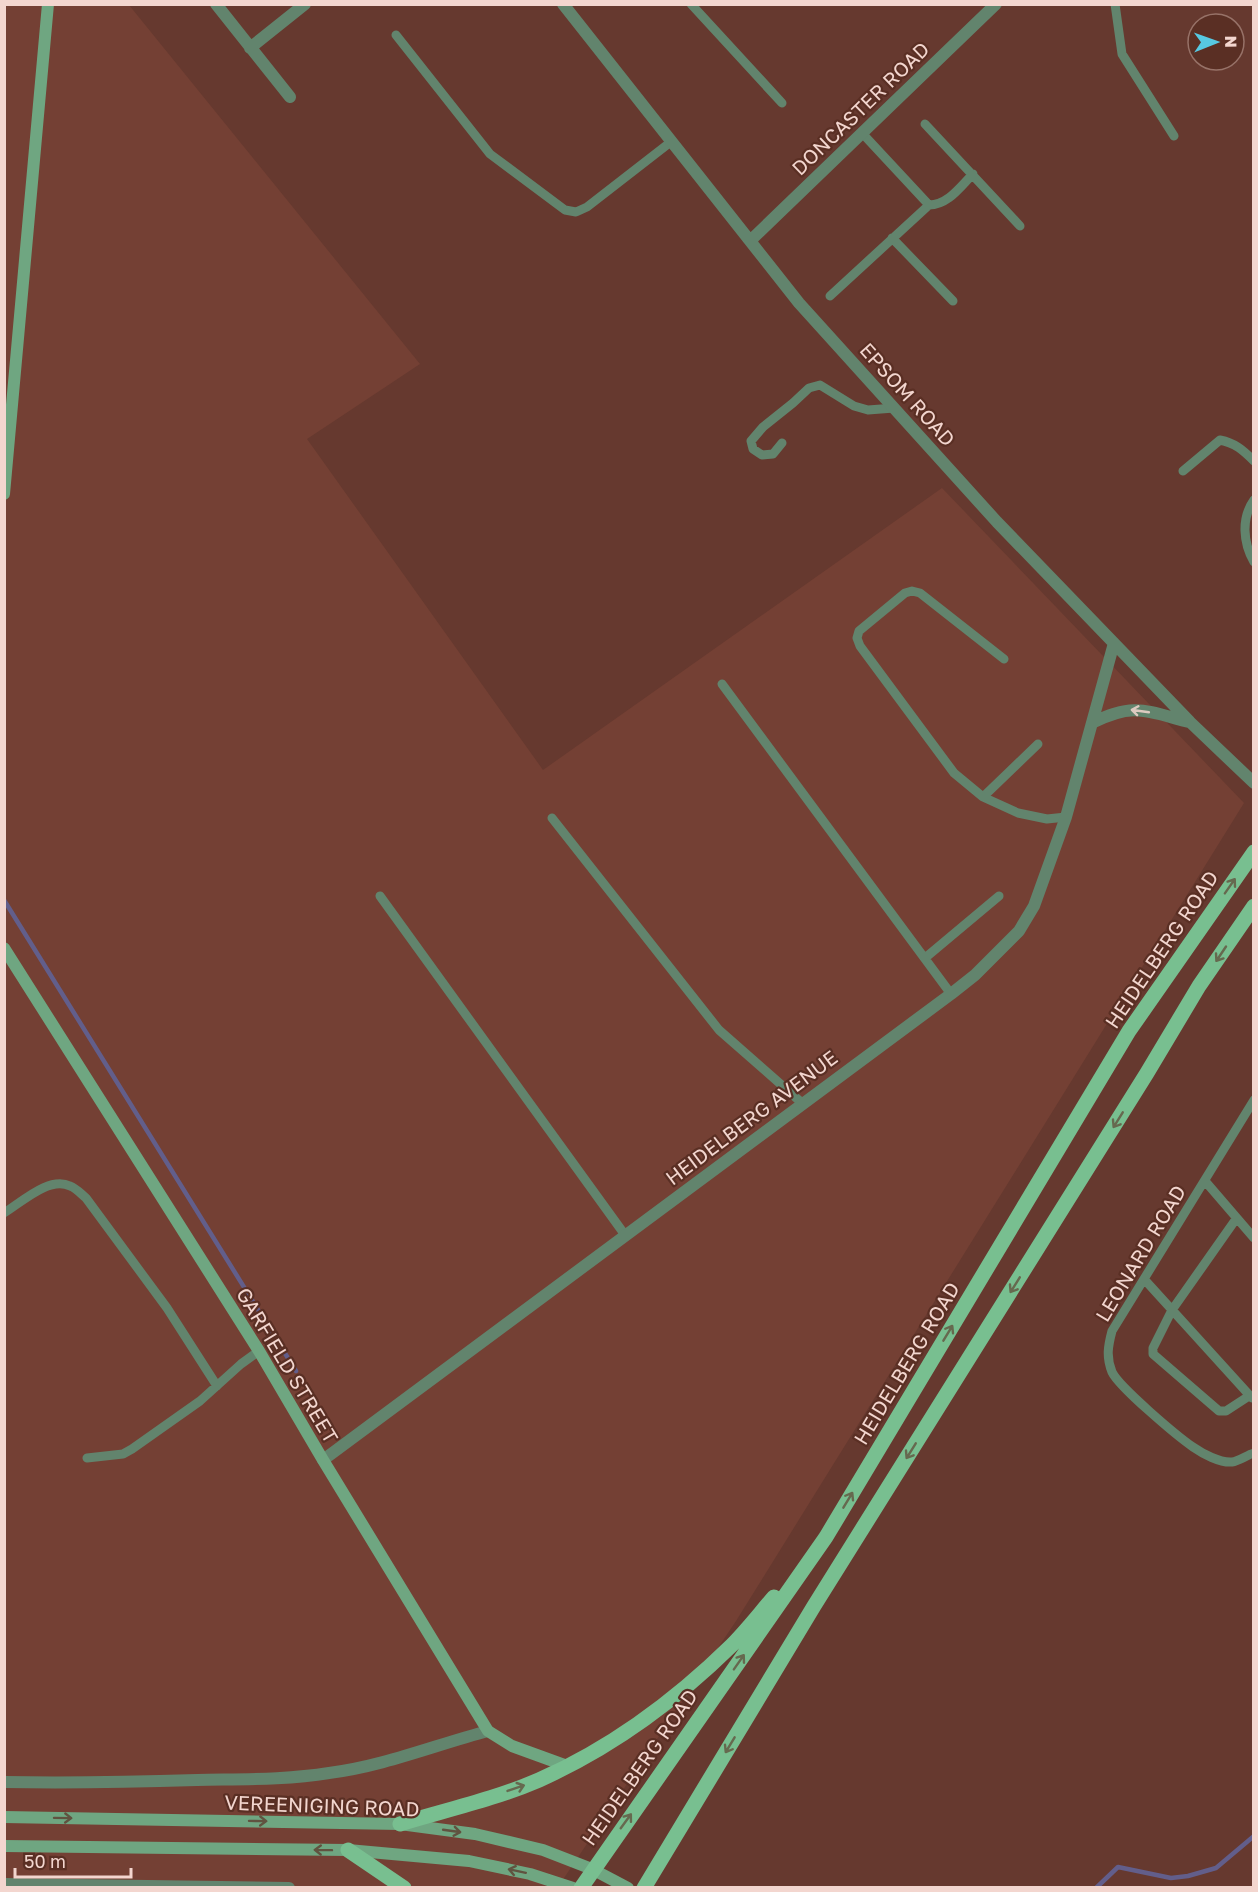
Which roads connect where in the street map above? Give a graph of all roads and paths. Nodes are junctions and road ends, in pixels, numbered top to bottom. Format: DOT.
graph roads {
  1 [pos="48,4"];
  2 [pos="216,4"];
  3 [pos="305,4"];
  4 [pos="563,4"];
  5 [pos="691,4"];
  6 [pos="996,4"];
  7 [pos="1114,4"];
  8 [pos="396,35"];
  9 [pos="250,48"];
  10 [pos="290,97"];
  11 [pos="782,103"];
  12 [pos="925,124"];
  13 [pos="862,133"];
  14 [pos="1173,136"];
  15 [pos="672,141"];
  16 [pos="972,174"];
  17 [pos="929,206"];
  18 [pos="1020,226"];
  19 [pos="892,238"];
  20 [pos="751,240"];
  21 [pos="830,296"];
  22 [pos="953,301"];
  23 [pos="894,408"];
  24 [pos="782,443"];
  25 [pos="1254,461"];
  26 [pos="1184,471"];
  27 [pos="4,494"];
  28 [pos="1254,500"];
  29 [pos="1254,562"];
  30 [pos="1114,643"];
  31 [pos="1004,659"];
  32 [pos="722,684"];
  33 [pos="1190,722"];
  34 [pos="1092,723"];
  35 [pos="1038,744"];
  36 [pos="1254,764"];
  37 [pos="1244,773"];
  38 [pos="1254,783"];
  39 [pos="983,797"];
  40 [pos="1066,817"];
  41 [pos="552,818"];
  42 [pos="1254,852"];
  43 [pos="380,896"];
  44 [pos="999,896"];
  45 [pos="1254,906"];
  46 [pos="4,948"];
  47 [pos="924,957"];
  48 [pos="951,994"];
  49 [pos="1254,1100"];
  50 [pos="802,1103"];
  51 [pos="1205,1181"];
  52 [pos="4,1213"];
  53 [pos="1236,1219"];
  54 [pos="625,1235"];
  55 [pos="1254,1238"];
  56 [pos="1144,1279"];
  57 [pos="1172,1310"];
  58 [pos="259,1351"];
  59 [pos="217,1386"];
  60 [pos="1252,1398"];
  61 [pos="1254,1453"];
  62 [pos="87,1458"];
  63 [pos="323,1460"];
  64 [pos="826,1537"];
  65 [pos="488,1731"];
  66 [pos="567,1766"];
  67 [pos="4,1782"];
  68 [pos="4,1817"];
  69 [pos="400,1824"];
  70 [pos="4,1846"];
  71 [pos="348,1850"];
  72 [pos="592,1869"];
  73 [pos="4,1884"];
  74 [pos="290,1887"];
  75 [pos="404,1887"];
  76 [pos="573,1887"];
  77 [pos="581,1887"];
  78 [pos="628,1887"];
  79 [pos="644,1887"];
  1 -- 27 [label="street"];
  2 -- 9 [label="street"];
  3 -- 9 [label="street"];
  4 -- 15 [label="street, EPSOM ROAD"];
  5 -- 11 [label="lane"];
  6 -- 13 [label="street, DONCASTER ROAD"];
  7 -- 14 [label="lane"];
  8 -- 15 [label="lane"];
  9 -- 10 [label="street"];
  12 -- 16 [label="lane"];
  13 -- 17 [label="lane"];
  13 -- 20 [label="street, DONCASTER ROAD"];
  15 -- 20 [label="street, EPSOM ROAD"];
  16 -- 17 [label="lane"];
  16 -- 18 [label="lane"];
  17 -- 19 [label="lane"];
  19 -- 21 [label="lane"];
  19 -- 22 [label="lane"];
  20 -- 23 [label="street, EPSOM ROAD"];
  23 -- 24 [label="lane"];
  23 -- 30 [label="street, EPSOM ROAD"];
  25 -- 26 [label="lane"];
  28 -- 29 [label="lane"];
  30 -- 33 [label="street, EPSOM ROAD"];
  30 -- 34 [label="street, HEIDELBERG AVENUE"];
  31 -- 39 [label="lane"];
  32 -- 47 [label="lane"];
  33 -- 34 [label="street, one-way"];
  33 -- 37 [label="street, EPSOM ROAD"];
  34 -- 40 [label="street, HEIDELBERG AVENUE"];
  35 -- 39 [label="lane"];
  36 -- 37 [label="street"];
  37 -- 38 [label="street, EPSOM ROAD"];
  39 -- 40 [label="lane"];
  40 -- 48 [label="street, HEIDELBERG AVENUE"];
  41 -- 50 [label="lane"];
  64 -- 42 [label="main road, HEIDELBERG ROAD, one-way"];
  43 -- 54 [label="lane"];
  44 -- 47 [label="lane"];
  45 -- 79 [label="main road, one-way"];
  46 -- 58 [label="street, GARFIELD STREET"];
  47 -- 48 [label="lane"];
  48 -- 50 [label="street, HEIDELBERG AVENUE"];
  49 -- 51 [label="lane, LEONARD ROAD"];
  50 -- 54 [label="street, HEIDELBERG AVENUE"];
  51 -- 53 [label="lane"];
  51 -- 56 [label="lane, LEONARD ROAD"];
  52 -- 59 [label="lane"];
  53 -- 55 [label="lane"];
  53 -- 57 [label="lane"];
  54 -- 63 [label="street, HEIDELBERG AVENUE"];
  56 -- 57 [label="lane"];
  56 -- 61 [label="lane, LEONARD ROAD"];
  57 -- 60 [label="lane"];
  57 -- 60 [label="lane"];
  58 -- 59 [label="lane"];
  58 -- 63 [label="street, GARFIELD STREET"];
  59 -- 62 [label="lane"];
  63 -- 65 [label="street, GARFIELD STREET"];
  64 -- 66 [label="main road"];
  72 -- 64 [label="main road, HEIDELBERG ROAD, one-way"];
  65 -- 66 [label="street, GARFIELD STREET"];
  65 -- 67 [label="street"];
  69 -- 66 [label="main road, one-way"];
  68 -- 69 [label="street, VEREENIGING ROAD, one-way"];
  69 -- 72 [label="street, VEREENIGING ROAD, one-way"];
  71 -- 70 [label="street, one-way"];
  71 -- 75 [label="main road"];
  76 -- 71 [label="street, one-way"];
  72 -- 77 [label="main road, HEIDELBERG ROAD"];
  72 -- 78 [label="street, VEREENIGING ROAD"];
  73 -- 74 [label="street"];
}
